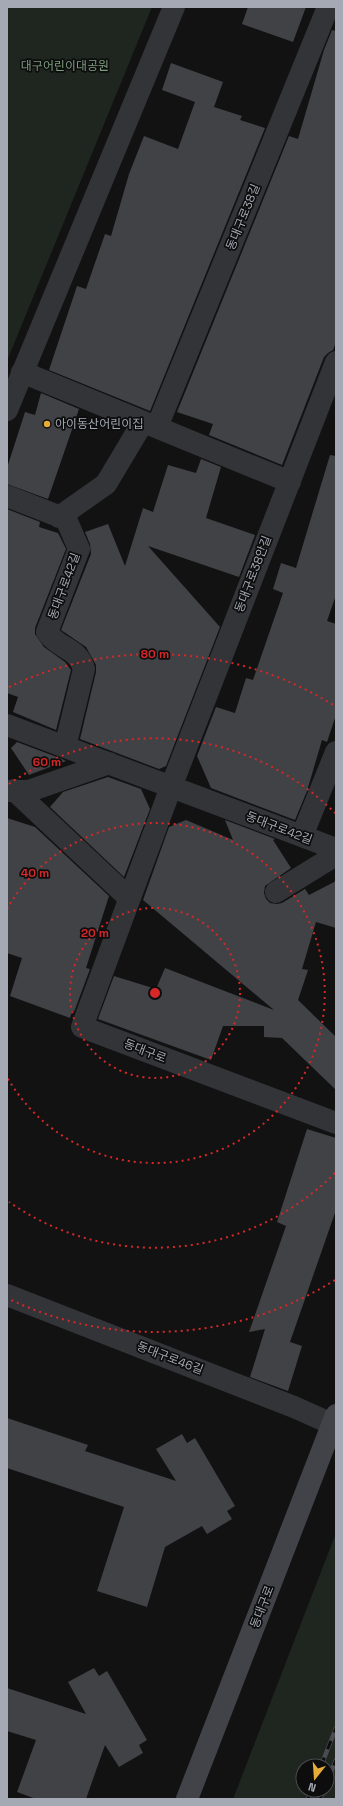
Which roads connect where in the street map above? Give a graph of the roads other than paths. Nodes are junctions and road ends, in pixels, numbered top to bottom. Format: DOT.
graph roads {
  1 [pos="174,7"];
  2 [pos="328,7"];
  3 [pos="336,362"];
  4 [pos="22,372"];
  5 [pos="8,403"];
  6 [pos="150,425"];
  7 [pos="290,482"];
  8 [pos="7,496"];
  9 [pos="59,517"];
  10 [pos="7,725"];
  11 [pos="65,746"];
  12 [pos="336,752"];
  13 [pos="109,763"];
  14 [pos="171,787"];
  15 [pos="11,790"];
  16 [pos="302,836"];
  17 [pos="336,849"];
  18 [pos="336,856"];
  19 [pos="276,892"];
  20 [pos="129,898"];
  21 [pos="336,1124"];
  22 [pos="7,1295"];
  23 [pos="334,1419"];
  24 [pos="187,1799"];
  1 -- 4 [label="street"];
  2 -- 6 [label="street, 동대구로38길"];
  3 -- 7 [label="street, 동대구로38안길"];
  4 -- 5 [label="street"];
  4 -- 6 [label="street"];
  6 -- 7 [label="street"];
  6 -- 9 [label="street, 동대구로38길"];
  7 -- 14 [label="street, 동대구로38안길"];
  8 -- 9 [label="street, 동대구로42길"];
  9 -- 11 [label="street, 동대구로42길"];
  10 -- 11 [label="street, 동대구로42길"];
  11 -- 13 [label="street, 동대구로42길"];
  12 -- 16 [label="street"];
  13 -- 14 [label="street, 동대구로42길"];
  13 -- 15 [label="street"];
  14 -- 16 [label="street, 동대구로42길"];
  14 -- 20 [label="street, 동대구로"];
  15 -- 20 [label="street"];
  16 -- 17 [label="street, 동대구로42길"];
  18 -- 19 [label="street"];
  20 -- 21 [label="street, 동대구로"];
  22 -- 23 [label="street, 동대구로46길"];
  23 -- 24 [label="main road, 동대구로"];
}
